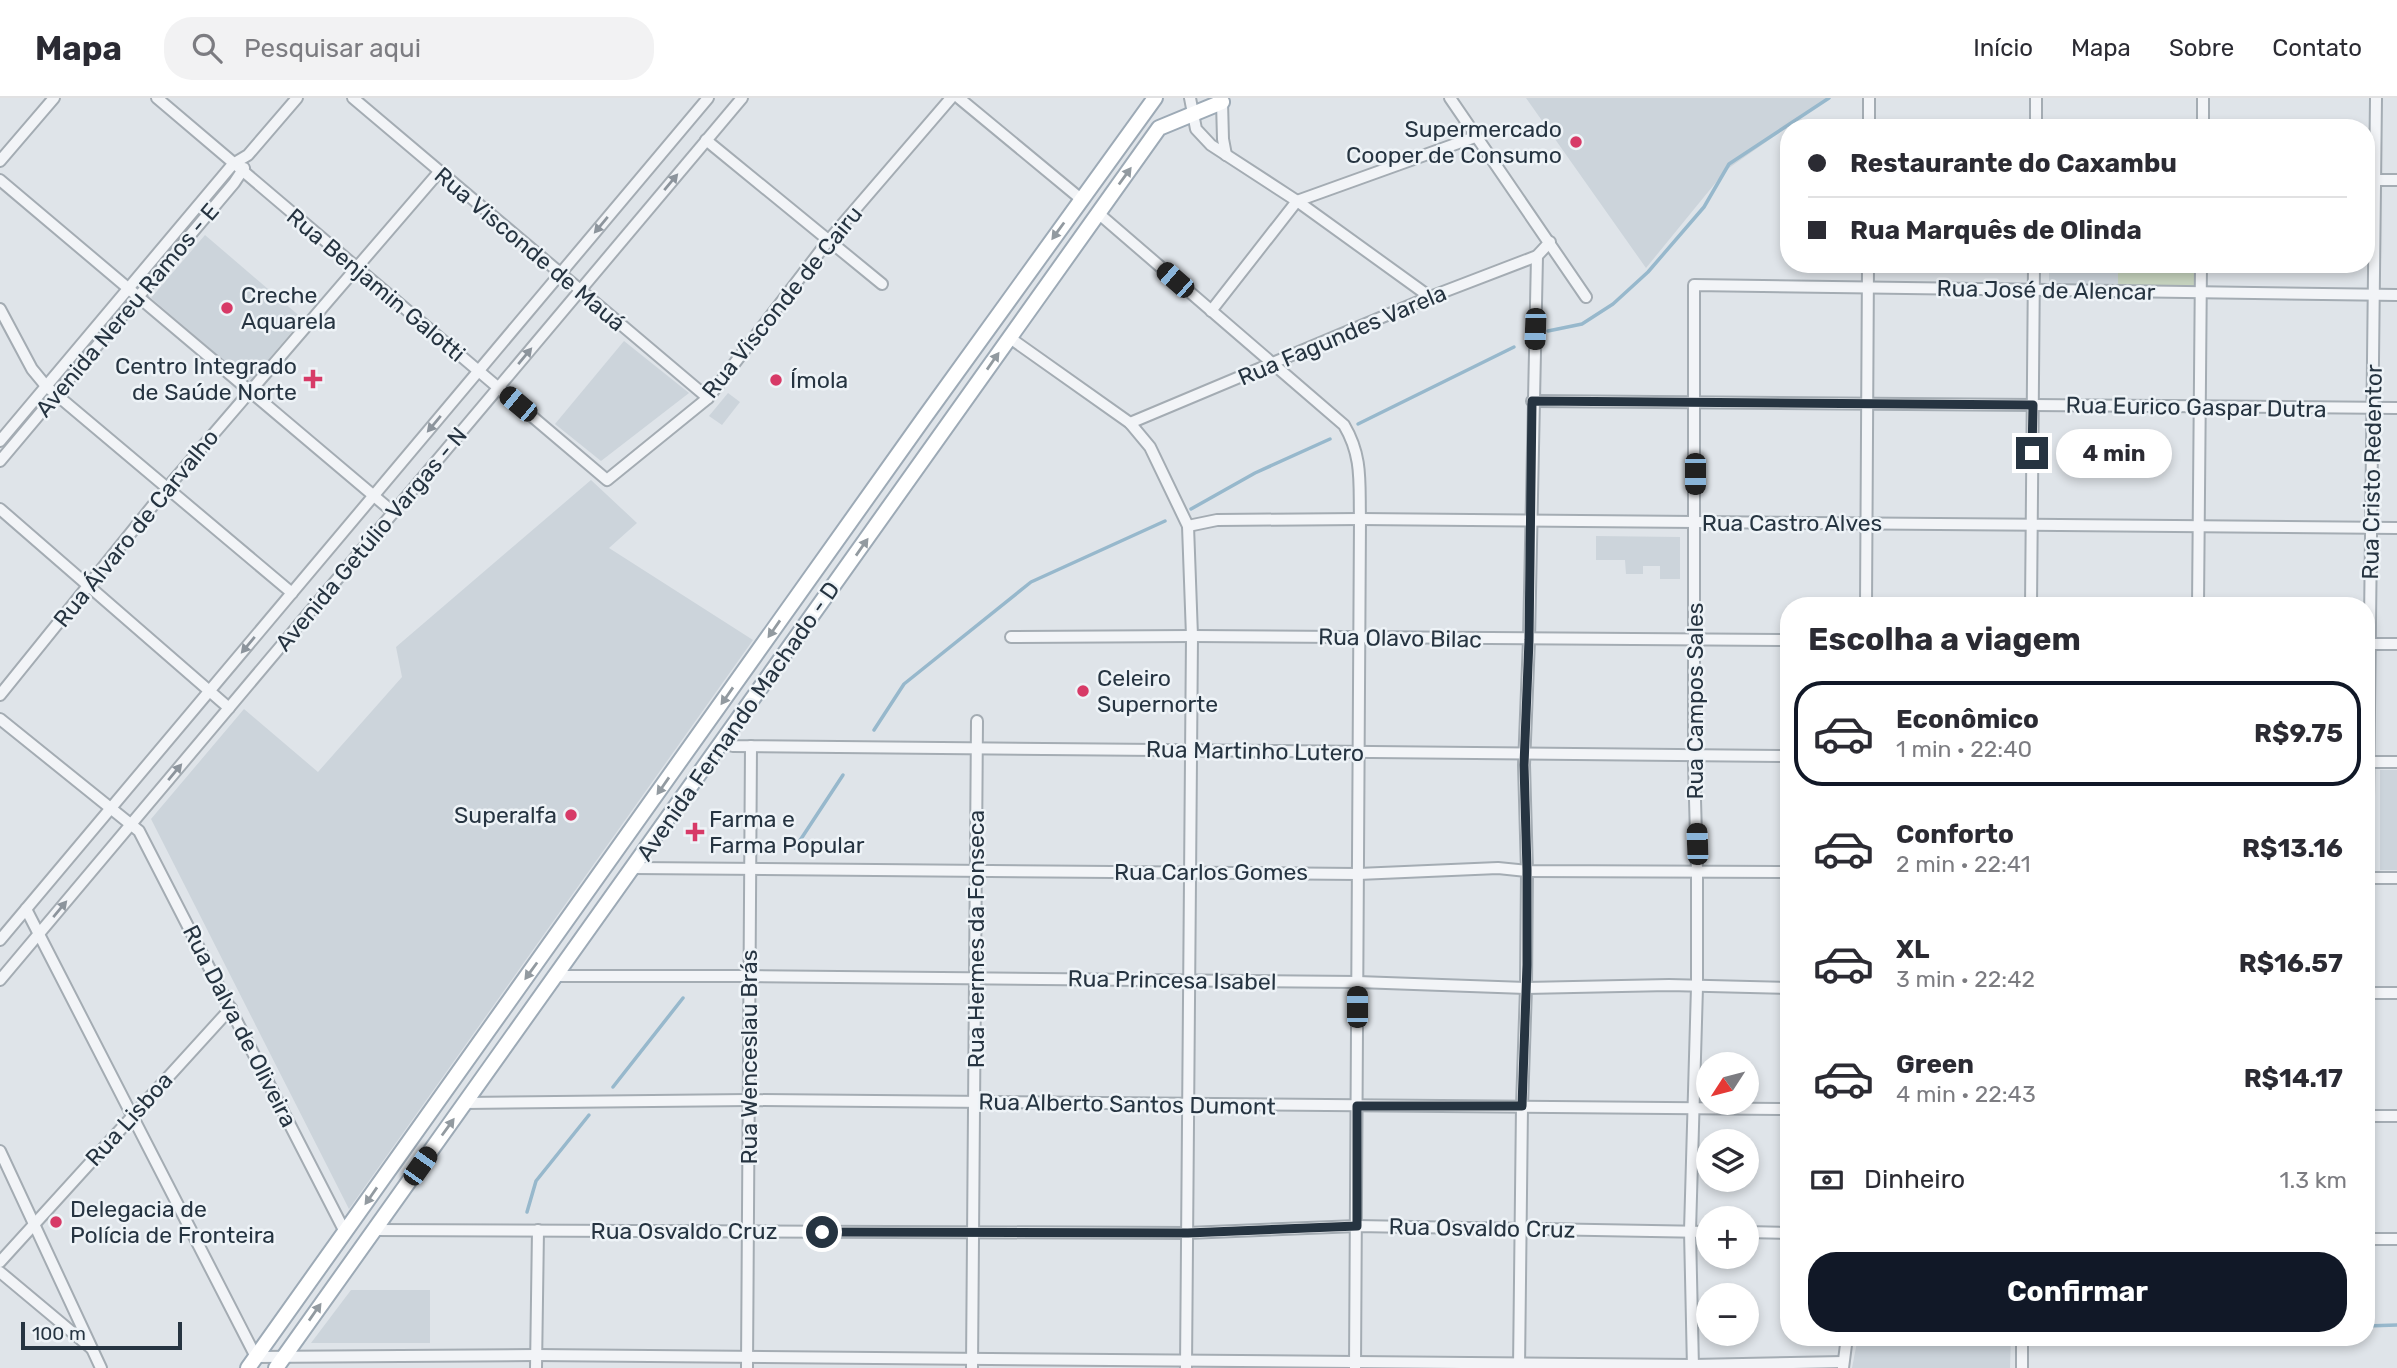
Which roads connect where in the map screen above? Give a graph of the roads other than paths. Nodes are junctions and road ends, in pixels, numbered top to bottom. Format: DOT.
graph roads {
  1 [pos="54,98"];
  2 [pos="157,98"];
  3 [pos="298,98"];
  4 [pos="353,98"];
  5 [pos="708,98"];
  6 [pos="742,98"];
  7 [pos="951,98"];
  8 [pos="959,98"];
  9 [pos="1155,98"];
  10 [pos="1190,98"];
  11 [pos="1197,98"];
  12 [pos="1450,98"];
  13 [pos="1869,98"];
  14 [pos="2036,98"];
  15 [pos="2203,98"];
  16 [pos="2376,98"];
  17 [pos="1225,100"];
  18 [pos="1192,113"];
  19 [pos="1869,119"];
  20 [pos="2036,119"];
  21 [pos="2203,119"];
  22 [pos="2375,119"];
  23 [pos="1475,137"];
  24 [pos="706,140"];
  25 [pos="248,155"];
  26 [pos="1226,155"];
  27 [pos="0,161"];
  28 [pos="233,164"];
  29 [pos="243,172"];
  30 [pos="439,172"];
  31 [pos="0,180"];
  32 [pos="2375,180"];
  33 [pos="2397,180"];
  34 [pos="1081,199"];
  35 [pos="1297,201"];
  36 [pos="1098,213"];
  37 [pos="181,226"];
  38 [pos="191,234"];
  39 [pos="828,241"];
  40 [pos="1550,242"];
  41 [pos="1537,256"];
  42 [pos="355,267"];
  43 [pos="1868,273"];
  44 [pos="2034,273"];
  45 [pos="2201,273"];
  46 [pos="2373,273"];
  47 [pos="560,274"];
  48 [pos="882,284"];
  49 [pos="1694,285"];
  50 [pos="1868,287"];
  51 [pos="129,288"];
  52 [pos="580,290"];
  53 [pos="2034,290"];
  54 [pos="2201,292"];
  55 [pos="2374,295"];
  56 [pos="2397,295"];
  57 [pos="139,296"];
  58 [pos="1586,297"];
  59 [pos="1430,298"];
  60 [pos="0,309"];
  61 [pos="1211,311"];
  62 [pos="991,324"];
  63 [pos="87,338"];
  64 [pos="1010,338"];
  65 [pos="96,346"];
  66 [pos="1274,363"];
  67 [pos="478,372"];
  68 [pos="46,386"];
  69 [pos="498,388"];
  70 [pos="250,391"];
  71 [pos="56,395"];
  72 [pos="708,398"];
  73 [pos="1532,401"];
  74 [pos="1695,402"];
  75 [pos="1867,404"];
  76 [pos="2033,405"];
  77 [pos="2200,407"];
  78 [pos="2372,408"];
  79 [pos="2397,408"];
  80 [pos="1130,423"];
  81 [pos="0,441"];
  82 [pos="0,461"];
  83 [pos="597,471"];
  84 [pos="167,488"];
  85 [pos="374,496"];
  86 [pos="0,509"];
  87 [pos="393,513"];
  88 [pos="1360,519"];
  89 [pos="1530,520"];
  90 [pos="1694,522"];
  91 [pos="1866,524"];
  92 [pos="2031,525"];
  93 [pos="1188,526"];
  94 [pos="2199,527"];
  95 [pos="2371,528"];
  96 [pos="2397,528"];
  97 [pos="89,586"];
  98 [pos="292,593"];
  99 [pos="797,597"];
  100 [pos="1866,597"];
  101 [pos="2031,597"];
  102 [pos="2198,597"];
  103 [pos="2369,597"];
  104 [pos="816,612"];
  105 [pos="1192,636"];
  106 [pos="1360,637"];
  107 [pos="1011,638"];
  108 [pos="1694,639"];
  109 [pos="1529,640"];
  110 [pos="1780,640"];
  111 [pos="2375,644"];
  112 [pos="2397,644"];
  113 [pos="209,692"];
  114 [pos="0,695"];
  115 [pos="229,708"];
  116 [pos="0,719"];
  117 [pos="977,721"];
  118 [pos="703,730"];
  119 [pos="723,742"];
  120 [pos="751,746"];
  121 [pos="977,748"];
  122 [pos="1191,750"];
  123 [pos="1359,752"];
  124 [pos="1525,753"];
  125 [pos="1694,755"];
  126 [pos="1780,756"];
  127 [pos="2375,762"];
  128 [pos="2397,762"];
  129 [pos="111,808"];
  130 [pos="131,824"];
  131 [pos="634,868"];
  132 [pos="750,869"];
  133 [pos="976,870"];
  134 [pos="1527,870"];
  135 [pos="1698,870"];
  136 [pos="1190,872"];
  137 [pos="1780,872"];
  138 [pos="1358,874"];
  139 [pos="2375,878"];
  140 [pos="2397,878"];
  141 [pos="595,881"];
  142 [pos="26,909"];
  143 [pos="588,929"];
  144 [pos="40,933"];
  145 [pos="0,940"];
  146 [pos="556,976"];
  147 [pos="749,976"];
  148 [pos="975,978"];
  149 [pos="0,980"];
  150 [pos="1189,980"];
  151 [pos="1358,982"];
  152 [pos="1526,988"];
  153 [pos="1697,988"];
  154 [pos="1780,988"];
  155 [pos="2375,993"];
  156 [pos="2397,993"];
  157 [pos="231,1008"];
  158 [pos="748,1100"];
  159 [pos="974,1102"];
  160 [pos="465,1103"];
  161 [pos="1188,1105"];
  162 [pos="1357,1106"];
  163 [pos="1522,1106"];
  164 [pos="1693,1107"];
  165 [pos="1780,1109"];
  166 [pos="132,1115"];
  167 [pos="2375,1116"];
  168 [pos="2397,1116"];
  169 [pos="0,1151"];
  170 [pos="34,1223"];
  171 [pos="1357,1226"];
  172 [pos="1521,1229"];
  173 [pos="375,1230"];
  174 [pos="538,1230"];
  175 [pos="747,1231"];
  176 [pos="1690,1231"];
  177 [pos="1696,1231"];
  178 [pos="345,1232"];
  179 [pos="973,1232"];
  180 [pos="1759,1232"];
  181 [pos="1188,1233"];
  182 [pos="1780,1233"];
  183 [pos="2375,1239"];
  184 [pos="2397,1239"];
  185 [pos="0,1262"];
  186 [pos="0,1272"];
  187 [pos="1846,1346"];
  188 [pos="2022,1346"];
  189 [pos="93,1350"];
  190 [pos="536,1355"];
  191 [pos="747,1362"];
  192 [pos="252,1363"];
  193 [pos="279,1363"];
  194 [pos="972,1363"];
  195 [pos="1186,1364"];
  196 [pos="1355,1365"];
  197 [pos="1843,1365"];
  198 [pos="1519,1366"];
  199 [pos="1693,1366"];
  200 [pos="101,1368"];
  201 [pos="536,1368"];
  202 [pos="2022,1368"];
  1 -- 27 [label="street"];
  2 -- 28 [label="street, Rua Benjamin Galotti"];
  3 -- 25 [label="street, Avenida Nereu Ramos - E"];
  4 -- 30 [label="street, Rua Visconde de Mauá"];
  5 -- 47 [label="street, Avenida Getúlio Vargas - N, one-way"];
  6 -- 24 [label="street, Avenida Getúlio Vargas - N"];
  7 -- 39 [label="street, Rua Visconde de Cairu"];
  8 -- 34 [label="street"];
  9 -- 34 [label="main road, Avenida Fernando Machado - D"];
  10 -- 18 [label="street"];
  11 -- 17 [label="main road"];
  12 -- 23 [label="street"];
  13 -- 19 [label="street"];
  14 -- 20 [label="street"];
  15 -- 21 [label="street"];
  16 -- 22 [label="street, Rua Cristo Redentor"];
  17 -- 18 [label="main road, Avenida Fernando Machado - D"];
  17 -- 26 [label="street"];
  18 -- 26 [label="street"];
  36 -- 18 [label="main road, Avenida Fernando Machado - D, one-way"];
  23 -- 35 [label="street"];
  23 -- 40 [label="street"];
  24 -- 39 [label="street"];
  52 -- 24 [label="street, Avenida Getúlio Vargas - N, one-way"];
  25 -- 28 [label="street, Avenida Nereu Ramos - E"];
  25 -- 29 [label="street, Avenida Nereu Ramos - E"];
  26 -- 35 [label="street"];
  28 -- 29 [label="street, Rua Benjamin Galotti"];
  28 -- 37 [label="street, Avenida Nereu Ramos - E"];
  29 -- 38 [label="street, Avenida Nereu Ramos - E"];
  29 -- 42 [label="street, Rua Benjamin Galotti"];
  30 -- 42 [label="street, Rua Álvaro de Carvalho"];
  30 -- 47 [label="street, Rua Visconde de Mauá"];
  31 -- 51 [label="street"];
  32 -- 33 [label="street"];
  34 -- 62 [label="main road, Avenida Fernando Machado - D, one-way"];
  35 -- 59 [label="street"];
  35 -- 61 [label="street"];
  36 -- 61 [label="street"];
  36 -- 64 [label="main road, Avenida Fernando Machado - D"];
  37 -- 38 [label="street"];
  37 -- 51 [label="street, Avenida Nereu Ramos - E"];
  38 -- 57 [label="street, Avenida Nereu Ramos - E"];
  39 -- 48 [label="street"];
  39 -- 72 [label="street, Rua Visconde de Cairu"];
  40 -- 41 [label="street, Rua Fagundes Varela"];
  40 -- 58 [label="street"];
  41 -- 59 [label="street, Rua Fagundes Varela"];
  41 -- 73 [label="street"];
  42 -- 67 [label="street, Rua Benjamin Galotti"];
  42 -- 70 [label="street, Rua Álvaro de Carvalho"];
  43 -- 50 [label="street"];
  44 -- 53 [label="street"];
  45 -- 54 [label="street"];
  46 -- 55 [label="street, Rua Cristo Redentor"];
  47 -- 52 [label="street, Rua Visconde de Mauá"];
  47 -- 67 [label="street, Avenida Getúlio Vargas - N"];
  49 -- 50 [label="street, Rua José de Alencar"];
  49 -- 74 [label="street, Rua Campos Sales"];
  50 -- 53 [label="street, Rua José de Alencar"];
  50 -- 75 [label="street"];
  51 -- 57 [label="street"];
  51 -- 63 [label="street, Avenida Nereu Ramos - E"];
  69 -- 52 [label="street, Avenida Getúlio Vargas - N, one-way"];
  52 -- 72 [label="street, Rua Visconde de Mauá"];
  53 -- 54 [label="street, Rua José de Alencar"];
  53 -- 76 [label="street"];
  54 -- 55 [label="street, Rua José de Alencar"];
  54 -- 77 [label="street"];
  55 -- 56 [label="street, Rua José de Alencar"];
  55 -- 78 [label="street, Rua Cristo Redentor"];
  57 -- 65 [label="street, Avenida Nereu Ramos - E"];
  57 -- 70 [label="street"];
  59 -- 66 [label="street, Rua Fagundes Varela"];
  60 -- 68 [label="street"];
  61 -- 66 [label="street"];
  62 -- 64 [label="main road"];
  62 -- 99 [label="main road, Avenida Fernando Machado - D"];
  63 -- 65 [label="street"];
  63 -- 68 [label="street, Avenida Nereu Ramos - E"];
  64 -- 80 [label="street"];
  104 -- 64 [label="main road, Avenida Fernando Machado - D, one-way"];
  65 -- 71 [label="street, Avenida Nereu Ramos - E"];
  66 -- 80 [label="street, Rua Fagundes Varela"];
  66 -- 88 [label="street"];
  67 -- 69 [label="street, Rua Benjamin Galotti"];
  67 -- 85 [label="street, Avenida Getúlio Vargas - N, one-way"];
  68 -- 71 [label="street"];
  68 -- 81 [label="street, Avenida Nereu Ramos - E"];
  69 -- 83 [label="street, Rua Benjamin Galotti"];
  69 -- 87 [label="street, Avenida Getúlio Vargas - N"];
  70 -- 84 [label="street, Rua Álvaro de Carvalho"];
  70 -- 85 [label="street"];
  71 -- 82 [label="street, Avenida Nereu Ramos - E"];
  71 -- 84 [label="street"];
  72 -- 83 [label="street, Rua Visconde de Cairu"];
  73 -- 74 [label="street, Rua Eurico Gaspar Dutra"];
  73 -- 89 [label="street"];
  74 -- 75 [label="street, Rua Eurico Gaspar Dutra"];
  74 -- 90 [label="street, Rua Campos Sales"];
  75 -- 76 [label="street, Rua Eurico Gaspar Dutra"];
  75 -- 91 [label="street"];
  76 -- 77 [label="street, Rua Eurico Gaspar Dutra"];
  76 -- 92 [label="street"];
  77 -- 78 [label="street, Rua Eurico Gaspar Dutra"];
  77 -- 94 [label="street"];
  78 -- 79 [label="street, Rua Eurico Gaspar Dutra"];
  78 -- 95 [label="street, Rua Cristo Redentor"];
  80 -- 93 [label="street"];
  84 -- 97 [label="street, Rua Álvaro de Carvalho"];
  84 -- 98 [label="street"];
  85 -- 87 [label="street"];
  85 -- 98 [label="street, Avenida Getúlio Vargas - N"];
  86 -- 97 [label="street"];
  87 -- 115 [label="street, Avenida Getúlio Vargas - N"];
  88 -- 89 [label="street, Rua Castro Alves"];
  88 -- 93 [label="street, Rua Castro Alves"];
  88 -- 106 [label="street"];
  89 -- 90 [label="street, Rua Castro Alves"];
  89 -- 109 [label="street"];
  90 -- 91 [label="street, Rua Castro Alves"];
  90 -- 108 [label="street, Rua Campos Sales"];
  91 -- 92 [label="street, Rua Castro Alves"];
  91 -- 100 [label="street"];
  92 -- 94 [label="street, Rua Castro Alves"];
  92 -- 101 [label="street"];
  93 -- 105 [label="street"];
  94 -- 95 [label="street, Rua Castro Alves"];
  94 -- 102 [label="street"];
  95 -- 96 [label="street, Rua Castro Alves"];
  95 -- 103 [label="street, Rua Cristo Redentor"];
  97 -- 113 [label="street"];
  97 -- 114 [label="street, Rua Álvaro de Carvalho"];
  98 -- 113 [label="street, Avenida Getúlio Vargas - N, one-way"];
  99 -- 104 [label="main road"];
  99 -- 118 [label="main road, Avenida Fernando Machado - D, one-way"];
  104 -- 119 [label="main road, Avenida Fernando Machado - D"];
  105 -- 106 [label="street, Rua Olavo Bilac"];
  105 -- 107 [label="street, Rua Olavo Bilac"];
  105 -- 122 [label="street"];
  106 -- 109 [label="street, Rua Olavo Bilac"];
  106 -- 123 [label="street"];
  108 -- 109 [label="street, Rua Olavo Bilac"];
  108 -- 110 [label="street, Rua Olavo Bilac"];
  108 -- 125 [label="street, Rua Campos Sales"];
  109 -- 124 [label="street"];
  111 -- 112 [label="street"];
  113 -- 115 [label="street"];
  113 -- 129 [label="street, Avenida Getúlio Vargas - N"];
  130 -- 115 [label="street, Avenida Getúlio Vargas - N, one-way"];
  116 -- 129 [label="street, Rua Dalva de Oliveira"];
  117 -- 121 [label="street, Rua Hermes da Fonseca"];
  118 -- 119 [label="main road"];
  118 -- 141 [label="main road, Avenida Fernando Machado - D, one-way"];
  119 -- 120 [label="street, Rua Martinho Lutero"];
  119 -- 131 [label="main road, Avenida Fernando Machado - D"];
  120 -- 121 [label="street, Rua Martinho Lutero"];
  120 -- 132 [label="street, Rua Wenceslau Brás"];
  121 -- 122 [label="street, Rua Martinho Lutero"];
  121 -- 133 [label="street, Rua Hermes da Fonseca"];
  122 -- 123 [label="street, Rua Martinho Lutero"];
  122 -- 136 [label="street"];
  123 -- 124 [label="street, Rua Martinho Lutero"];
  123 -- 138 [label="street"];
  124 -- 125 [label="street, Rua Martinho Lutero"];
  124 -- 134 [label="street"];
  125 -- 126 [label="street, Rua Martinho Lutero"];
  125 -- 135 [label="street, Rua Campos Sales"];
  127 -- 128 [label="street"];
  129 -- 130 [label="street, Rua Dalva de Oliveira"];
  129 -- 142 [label="street, Avenida Getúlio Vargas - N"];
  144 -- 130 [label="street, Avenida Getúlio Vargas - N, one-way"];
  130 -- 157 [label="street, Rua Dalva de Oliveira"];
  131 -- 132 [label="street, Rua Carlos Gomes"];
  131 -- 143 [label="main road, Avenida Fernando Machado - D"];
  132 -- 133 [label="street, Rua Carlos Gomes"];
  132 -- 147 [label="street, Rua Wenceslau Brás"];
  133 -- 136 [label="street, Rua Carlos Gomes"];
  133 -- 148 [label="street, Rua Hermes da Fonseca"];
  134 -- 135 [label="street, Rua Carlos Gomes"];
  134 -- 138 [label="street, Rua Carlos Gomes"];
  134 -- 152 [label="street"];
  135 -- 137 [label="street, Rua Carlos Gomes"];
  135 -- 153 [label="street, Rua Campos Sales"];
  136 -- 138 [label="street, Rua Carlos Gomes"];
  136 -- 150 [label="street"];
  138 -- 151 [label="street"];
  139 -- 140 [label="street"];
  141 -- 143 [label="main road"];
  141 -- 178 [label="main road, Avenida Fernando Machado - D, one-way"];
  142 -- 144 [label="street"];
  142 -- 145 [label="street, Avenida Getúlio Vargas - N"];
  143 -- 146 [label="main road, Avenida Fernando Machado - D"];
  144 -- 149 [label="street, Avenida Getúlio Vargas - N"];
  144 -- 166 [label="street"];
  146 -- 147 [label="street, Rua Princesa Isabel"];
  146 -- 160 [label="main road, Avenida Fernando Machado - D"];
  147 -- 148 [label="street, Rua Princesa Isabel"];
  147 -- 158 [label="street, Rua Wenceslau Brás"];
  148 -- 150 [label="street, Rua Princesa Isabel"];
  148 -- 159 [label="street, Rua Hermes da Fonseca"];
  150 -- 151 [label="street, Rua Princesa Isabel"];
  150 -- 161 [label="street"];
  151 -- 152 [label="street, Rua Princesa Isabel"];
  151 -- 162 [label="street"];
  152 -- 153 [label="street, Rua Princesa Isabel"];
  152 -- 163 [label="street"];
  153 -- 154 [label="street, Rua Princesa Isabel"];
  153 -- 164 [label="street, Rua Campos Sales"];
  155 -- 156 [label="street"];
  157 -- 166 [label="street, Rua Lisboa"];
  157 -- 178 [label="street, Rua Dalva de Oliveira"];
  158 -- 159 [label="street, Rua Alberto Santos Dumont"];
  158 -- 160 [label="street, Rua Alberto Santos Dumont"];
  158 -- 175 [label="street, Rua Wenceslau Brás"];
  159 -- 161 [label="street, Rua Alberto Santos Dumont"];
  159 -- 179 [label="street, Rua Hermes da Fonseca"];
  173 -- 160 [label="main road, Avenida Fernando Machado - D, one-way"];
  161 -- 162 [label="street, Rua Alberto Santos Dumont"];
  161 -- 181 [label="street"];
  162 -- 163 [label="street, Rua Alberto Santos Dumont"];
  162 -- 171 [label="street"];
  163 -- 164 [label="street, Rua Alberto Santos Dumont"];
  163 -- 172 [label="street"];
  164 -- 165 [label="street, Rua Alberto Santos Dumont"];
  164 -- 176 [label="street, Rua Campos Sales"];
  166 -- 170 [label="street, Rua Lisboa"];
  166 -- 192 [label="street"];
  167 -- 168 [label="street"];
  169 -- 170 [label="street"];
  170 -- 185 [label="street, Rua Lisboa"];
  170 -- 189 [label="street"];
  171 -- 172 [label="street, Rua Osvaldo Cruz"];
  171 -- 181 [label="street, Rua Osvaldo Cruz"];
  171 -- 196 [label="street"];
  172 -- 176 [label="street, Rua Osvaldo Cruz"];
  172 -- 198 [label="street"];
  173 -- 174 [label="street, Rua Osvaldo Cruz"];
  193 -- 173 [label="main road, Avenida Fernando Machado - D, one-way"];
  174 -- 175 [label="street, Rua Osvaldo Cruz"];
  174 -- 190 [label="street"];
  175 -- 179 [label="street, Rua Osvaldo Cruz"];
  175 -- 191 [label="street, Rua Wenceslau Brás"];
  176 -- 177 [label="street, Rua Osvaldo Cruz"];
  176 -- 199 [label="street, Rua Campos Sales"];
  178 -- 192 [label="main road, Avenida Fernando Machado - D"];
  179 -- 181 [label="street, Rua Osvaldo Cruz"];
  179 -- 194 [label="street, Rua Hermes da Fonseca"];
  180 -- 182 [label="street"];
  181 -- 195 [label="street"];
  183 -- 184 [label="street"];
  186 -- 189 [label="street"];
  187 -- 197 [label="street"];
  188 -- 202 [label="street"];
  189 -- 200 [label="street"];
  190 -- 191 [label="street"];
  190 -- 193 [label="street"];
  190 -- 201 [label="street"];
  191 -- 194 [label="street"];
  192 -- 193 [label="street"];
  194 -- 195 [label="street"];
  195 -- 196 [label="street"];
  196 -- 198 [label="street"];
  197 -- 199 [label="street"];
  198 -- 199 [label="street"];
}
